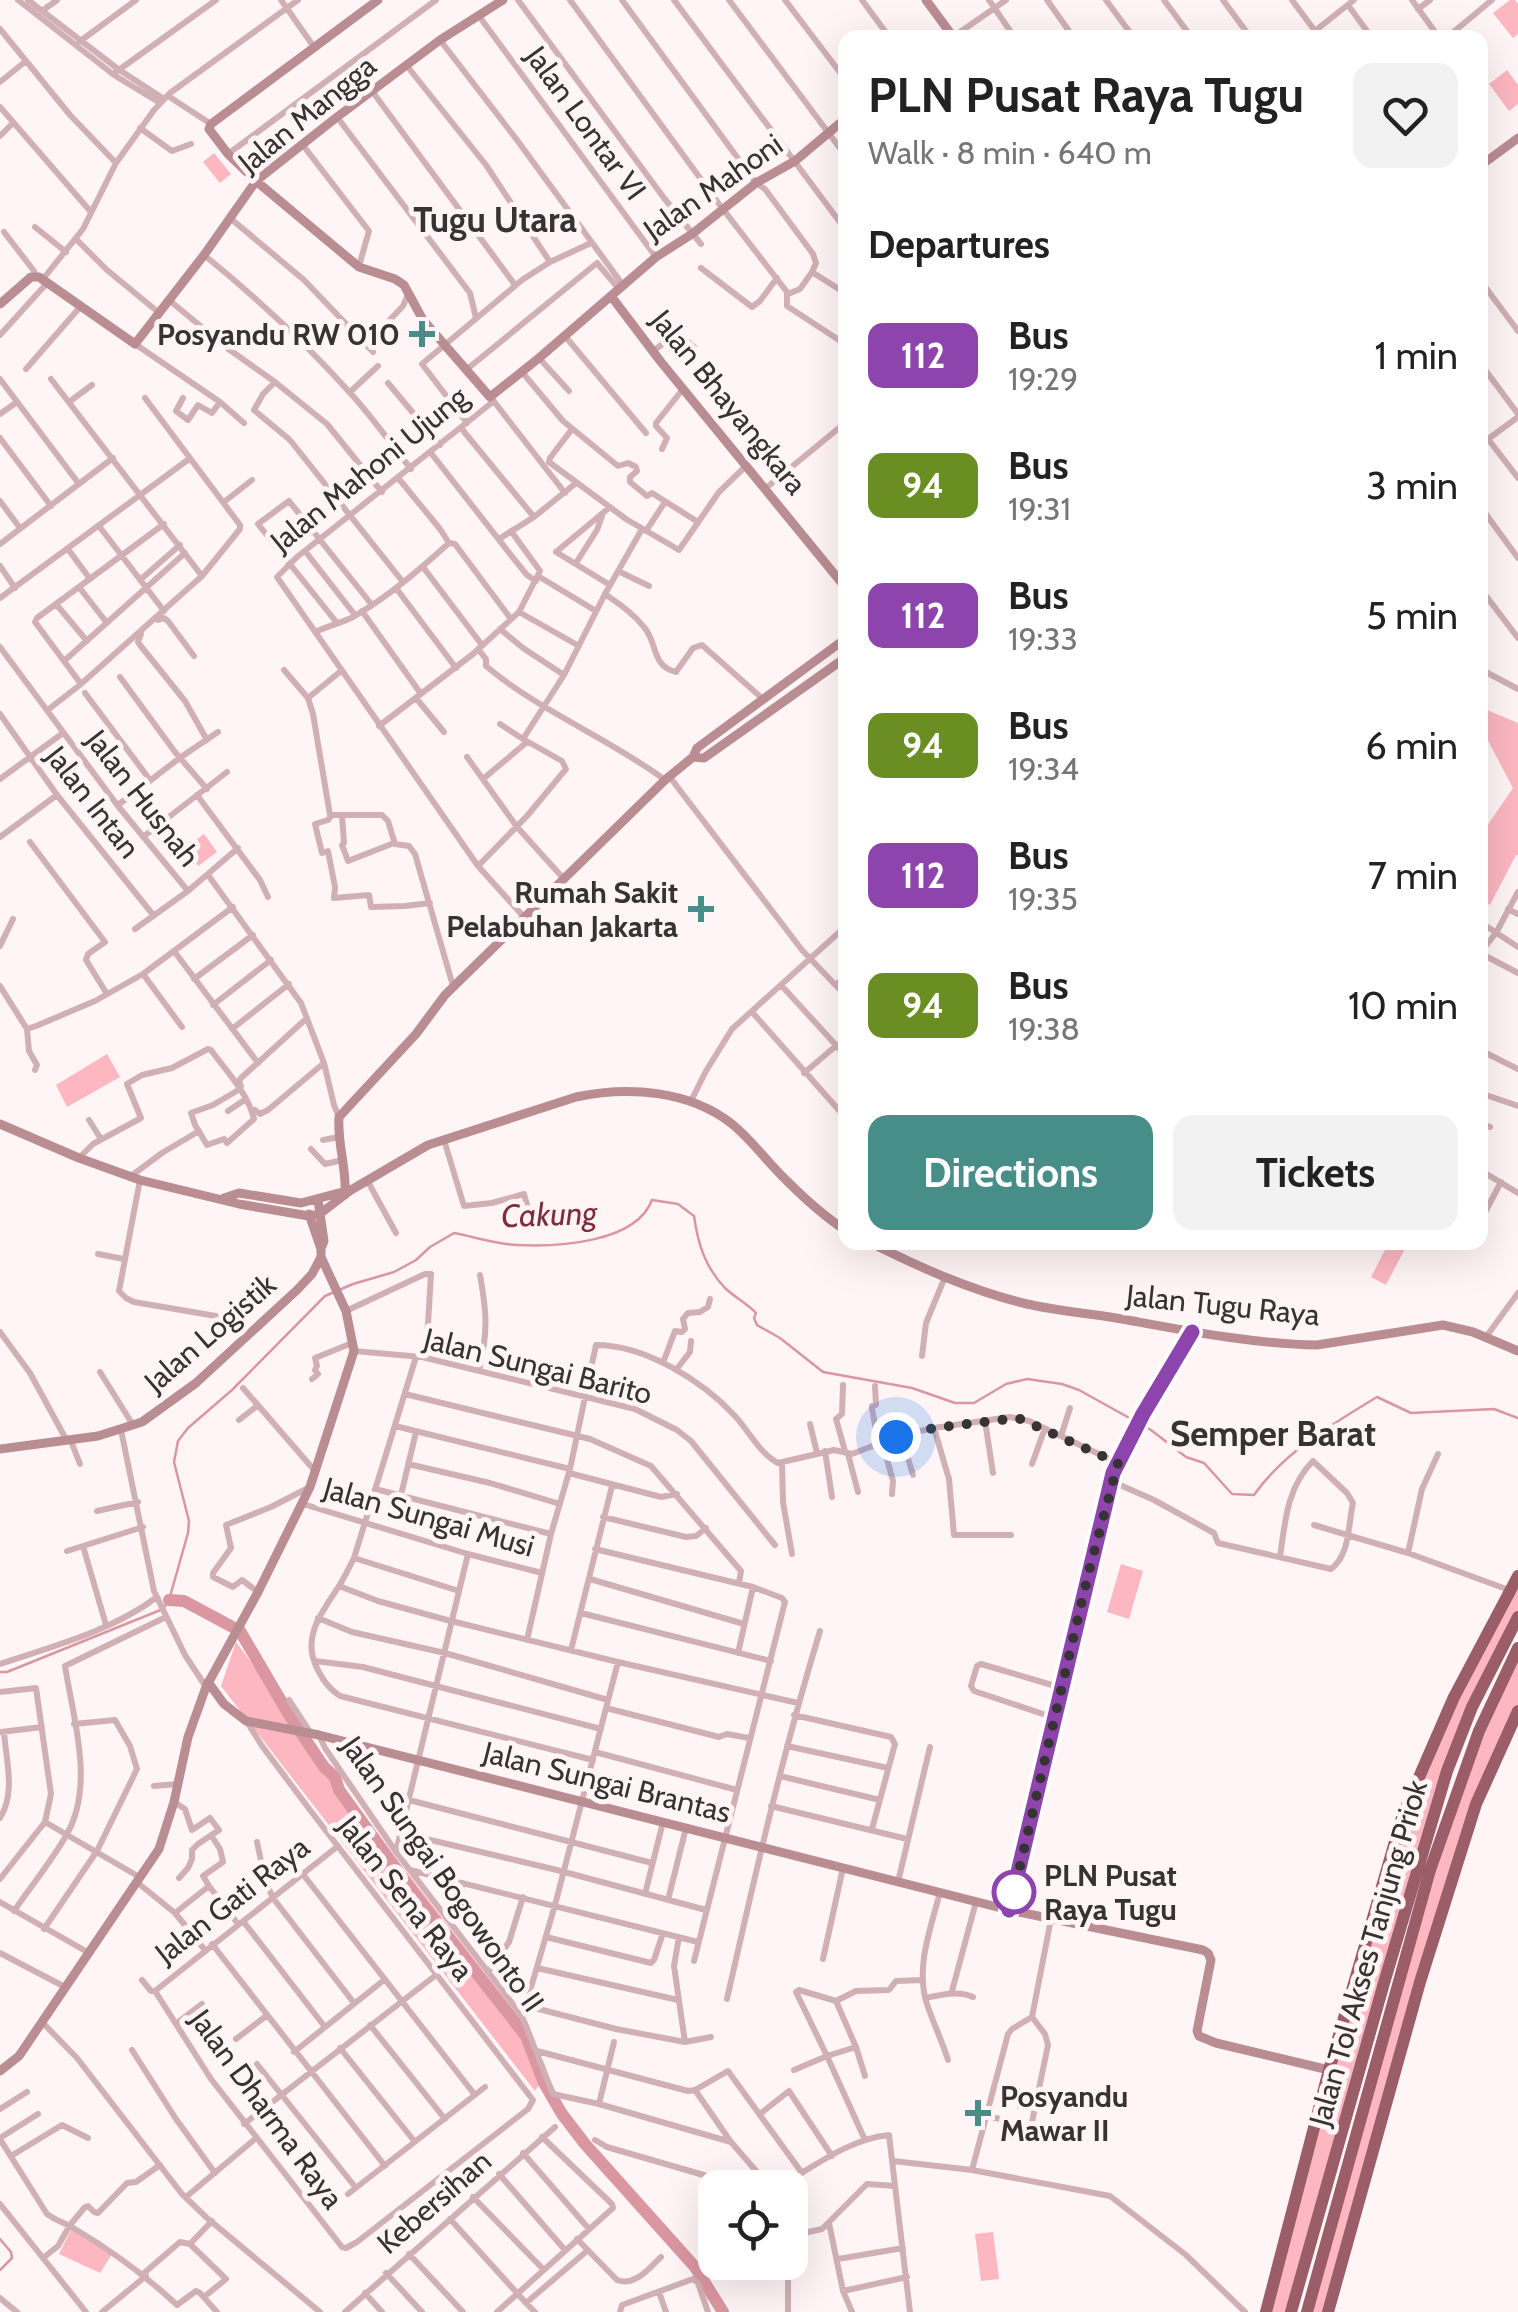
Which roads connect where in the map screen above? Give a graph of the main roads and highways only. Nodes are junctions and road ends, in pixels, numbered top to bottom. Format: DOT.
graph roads {
  1 [pos="1518,1576"];
  2 [pos="1518,1618"];
  3 [pos="1518,1648"];
  4 [pos="1518,1710"];
  5 [pos="1266,2312"];
  6 [pos="1291,2312"];
  7 [pos="1307,2312"];
  8 [pos="1328,2312"];
  1 -- 5 [label="highway"];
  2 -- 6 [label="highway, Jalan Tol Akses Tanjung Priok"];
  3 -- 7 [label="highway, Jalan Tol Akses Tanjung Priok"];
  4 -- 8 [label="highway"];
}
